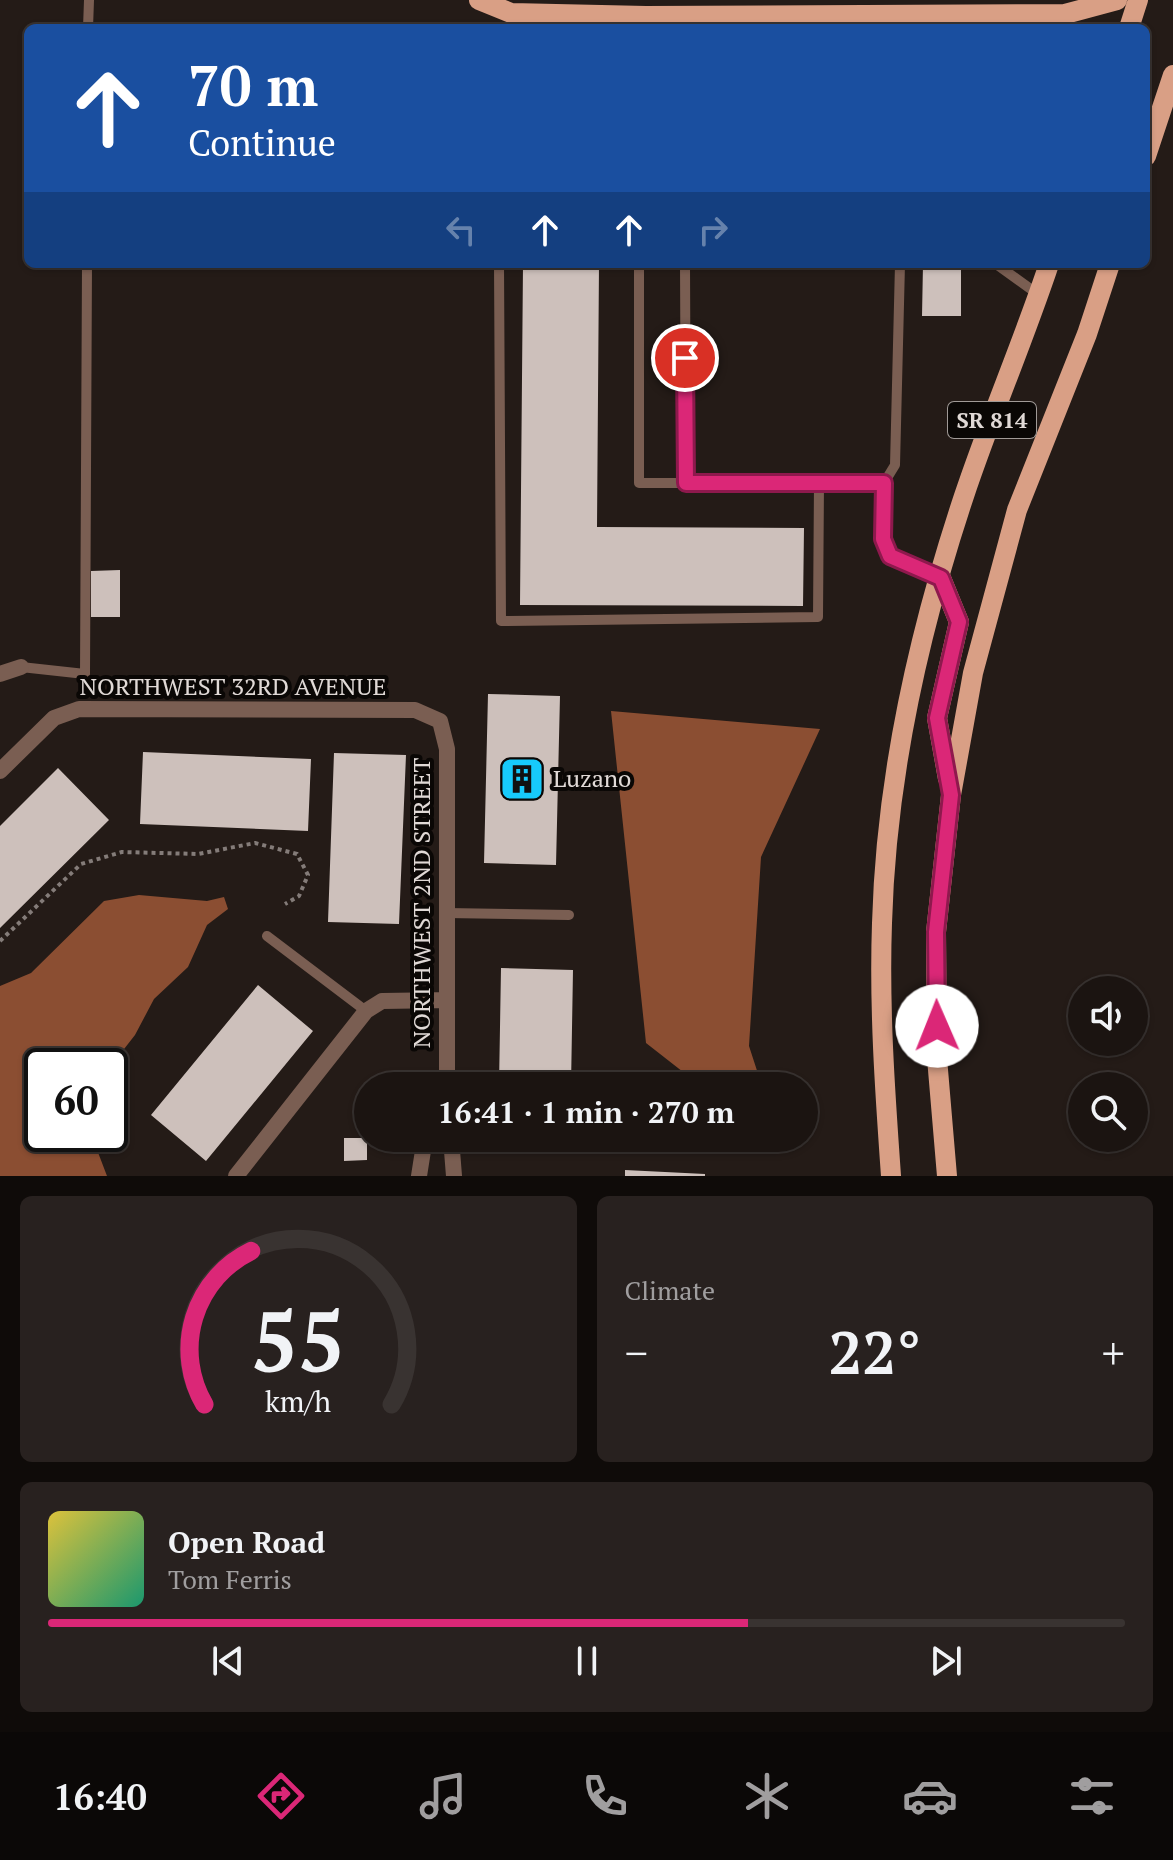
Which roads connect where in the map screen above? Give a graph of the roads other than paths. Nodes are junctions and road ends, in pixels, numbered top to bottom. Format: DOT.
graph roads {
  1 [pos="89,0"];
  2 [pos="479,0"];
  3 [pos="1117,0"];
  4 [pos="1138,0"];
  5 [pos="920,21"];
  6 [pos="646,22"];
  7 [pos="696,22"];
  8 [pos="88,24"];
  9 [pos="1130,24"];
  10 [pos="1173,75"];
  11 [pos="1150,144"];
  12 [pos="87,268"];
  13 [pos="499,268"];
  14 [pos="639,268"];
  15 [pos="685,268"];
  16 [pos="900,268"];
  17 [pos="1002,268"];
  18 [pos="1048,268"];
  19 [pos="1109,268"];
  20 [pos="1039,295"];
  21 [pos="686,483"];
  22 [pos="819,483"];
  23 [pos="884,483"];
  24 [pos="941,578"];
  25 [pos="21,667"];
  26 [pos="0,674"];
  27 [pos="440,721"];
  28 [pos="0,771"];
  29 [pos="951,795"];
  30 [pos="446,913"];
  31 [pos="569,915"];
  32 [pos="267,936"];
  33 [pos="446,1000"];
  34 [pos="366,1011"];
  35 [pos="447,1072"];
  36 [pos="423,1152"];
  37 [pos="452,1152"];
  38 [pos="236,1176"];
  39 [pos="419,1176"];
  40 [pos="454,1176"];
  41 [pos="891,1176"];
  42 [pos="947,1176"];
  1 -- 8 [label="lane"];
  2 -- 6 [label="main road"];
  3 -- 5 [label="main road"];
  4 -- 9 [label="main road"];
  5 -- 7 [label="main road"];
  6 -- 7 [label="main road"];
  10 -- 11 [label="main road"];
  12 -- 25 [label="lane"];
  13 -- 22 [label="lane"];
  14 -- 21 [label="lane"];
  15 -- 21 [label="lane"];
  16 -- 23 [label="lane"];
  17 -- 20 [label="lane"];
  18 -- 20 [label="main road, SR 814"];
  19 -- 29 [label="main road, SR 814"];
  20 -- 24 [label="main road, SR 814"];
  21 -- 22 [label="lane"];
  22 -- 23 [label="lane"];
  23 -- 24 [label="lane"];
  24 -- 29 [label="main road"];
  24 -- 41 [label="main road, SR 814"];
  25 -- 26 [label="street"];
  27 -- 28 [label="street, NORTHWEST 32RD AVENUE"];
  27 -- 30 [label="street, NORTHWEST 2ND STREET"];
  29 -- 42 [label="main road, SR 814"];
  30 -- 31 [label="lane"];
  30 -- 33 [label="street, NORTHWEST 2ND STREET"];
  32 -- 34 [label="lane"];
  33 -- 34 [label="street"];
  33 -- 35 [label="street, NORTHWEST 2ND STREET"];
  34 -- 38 [label="street"];
  36 -- 39 [label="street"];
  37 -- 40 [label="street"];
}
